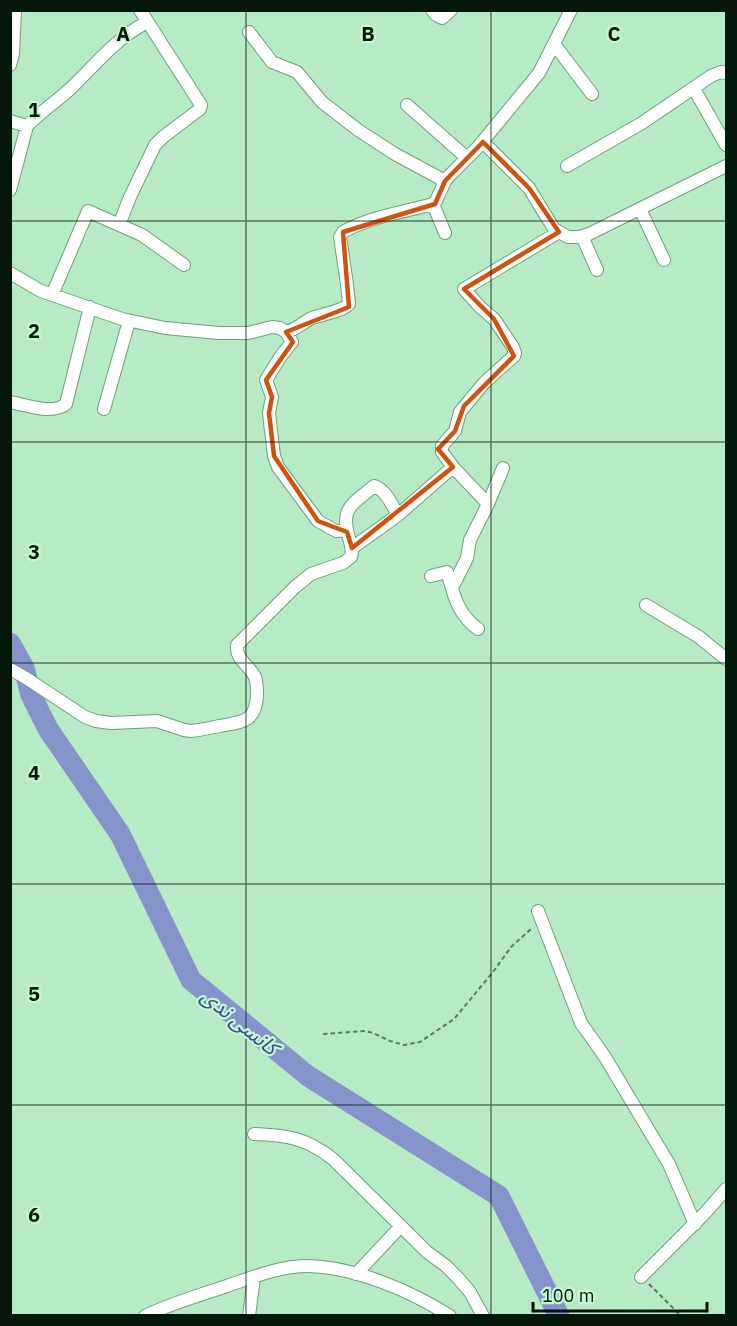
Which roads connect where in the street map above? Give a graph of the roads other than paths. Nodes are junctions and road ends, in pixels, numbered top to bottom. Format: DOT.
graph roads {
  1 [pos="15,10"];
  2 [pos="432,10"];
  3 [pos="451,10"];
  4 [pos="571,10"];
  5 [pos="143,14"];
  6 [pos="249,32"];
  7 [pos="555,44"];
  8 [pos="10,66"];
  9 [pos="726,73"];
  10 [pos="694,89"];
  11 [pos="592,94"];
  12 [pos="407,105"];
  13 [pos="10,121"];
  14 [pos="27,126"];
  15 [pos="483,142"];
  16 [pos="726,145"];
  17 [pos="467,158"];
  18 [pos="567,166"];
  19 [pos="726,166"];
  20 [pos="445,181"];
  21 [pos="10,190"];
  22 [pos="433,204"];
  23 [pos="640,209"];
  24 [pos="119,225"];
  25 [pos="559,232"];
  26 [pos="445,233"];
  27 [pos="582,236"];
  28 [pos="664,260"];
  29 [pos="184,265"];
  30 [pos="597,270"];
  31 [pos="10,273"];
  32 [pos="52,295"];
  33 [pos="90,308"];
  34 [pos="129,321"];
  35 [pos="286,332"];
  36 [pos="10,402"];
  37 [pos="104,409"];
  38 [pos="453,467"];
  39 [pos="502,468"];
  40 [pos="488,504"];
  41 [pos="398,515"];
  42 [pos="347,530"];
  43 [pos="352,548"];
  44 [pos="431,576"];
  45 [pos="453,588"];
  46 [pos="646,605"];
  47 [pos="477,629"];
  48 [pos="726,659"];
  49 [pos="10,669"];
  50 [pos="540,916"];
  51 [pos="254,1134"];
  52 [pos="726,1189"];
  53 [pos="695,1224"];
  54 [pos="401,1226"];
  55 [pos="356,1274"];
  56 [pos="254,1276"];
  57 [pos="641,1276"];
  58 [pos="145,1316"];
  59 [pos="249,1316"];
  60 [pos="450,1316"];
  61 [pos="483,1316"];
  1 -- 8 [label="street"];
  2 -- 3 [label="street"];
  4 -- 7 [label="street"];
  5 -- 14 [label="street"];
  5 -- 24 [label="street"];
  6 -- 20 [label="street"];
  7 -- 11 [label="street"];
  7 -- 15 [label="street"];
  9 -- 10 [label="street"];
  10 -- 16 [label="street"];
  10 -- 18 [label="street"];
  12 -- 17 [label="street"];
  13 -- 14 [label="street"];
  14 -- 21 [label="street"];
  15 -- 17 [label="street"];
  15 -- 25 [label="street"];
  17 -- 20 [label="street"];
  19 -- 23 [label="street"];
  20 -- 22 [label="street"];
  22 -- 26 [label="street"];
  22 -- 35 [label="street"];
  23 -- 27 [label="street"];
  23 -- 28 [label="street"];
  24 -- 29 [label="street"];
  24 -- 32 [label="street"];
  25 -- 27 [label="street"];
  25 -- 38 [label="street"];
  27 -- 30 [label="street"];
  31 -- 32 [label="street"];
  32 -- 33 [label="street"];
  33 -- 34 [label="street"];
  33 -- 36 [label="street"];
  34 -- 35 [label="street"];
  34 -- 37 [label="street"];
  35 -- 42 [label="street"];
  38 -- 40 [label="street"];
  38 -- 41 [label="street"];
  39 -- 40 [label="street"];
  40 -- 45 [label="street"];
  41 -- 42 [label="street"];
  41 -- 43 [label="street"];
  42 -- 43 [label="street"];
  43 -- 49 [label="street"];
  44 -- 45 [label="street"];
  45 -- 47 [label="street"];
  46 -- 48 [label="street"];
  50 -- 53 [label="street"];
  51 -- 54 [label="street"];
  52 -- 53 [label="street"];
  53 -- 57 [label="street"];
  54 -- 55 [label="street"];
  54 -- 61 [label="street"];
  55 -- 56 [label="street"];
  55 -- 60 [label="street"];
  56 -- 58 [label="street"];
  56 -- 59 [label="street"];
}
